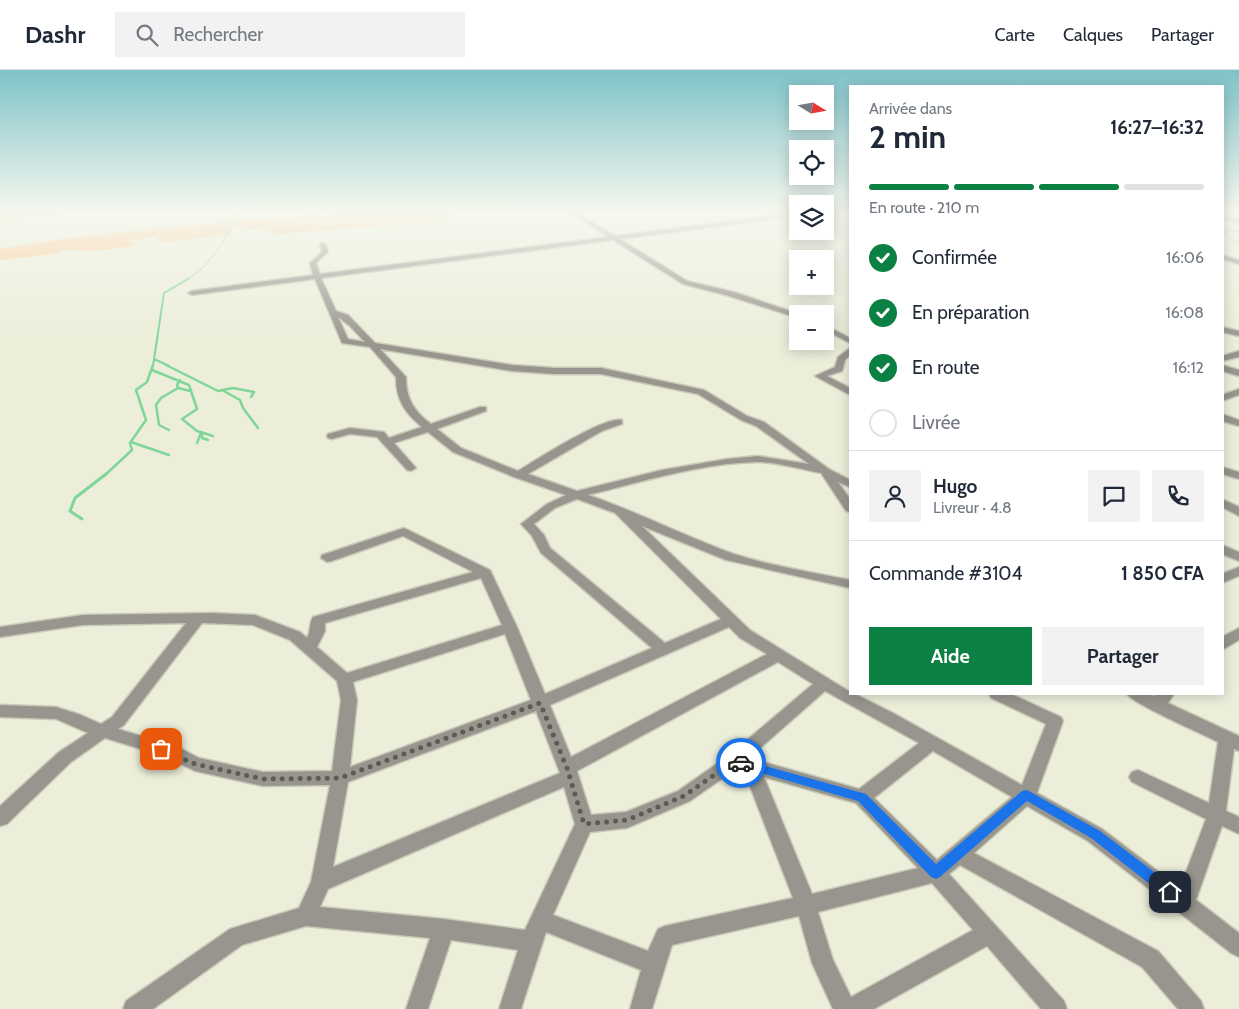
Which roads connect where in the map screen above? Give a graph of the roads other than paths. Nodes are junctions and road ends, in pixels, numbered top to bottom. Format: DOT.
graph roads {
  1 [pos="321,256"];
  2 [pos="483,256"];
  3 [pos="641,256"];
  4 [pos="1224,258"];
  5 [pos="1239,262"];
  6 [pos="318,277"];
  7 [pos="192,293"];
  8 [pos="333,312"];
  9 [pos="789,313"];
  10 [pos="834,328"];
  11 [pos="1224,330"];
  12 [pos="834,331"];
  13 [pos="849,331"];
  14 [pos="1239,334"];
  15 [pos="849,340"];
  16 [pos="374,346"];
  17 [pos="849,352"];
  18 [pos="1239,354"];
  19 [pos="1224,358"];
  20 [pos="1224,369"];
  21 [pos="1239,373"];
  22 [pos="849,391"];
  23 [pos="483,409"];
  24 [pos="1224,418"];
  25 [pos="618,422"];
  26 [pos="1239,423"];
  27 [pos="431,427"];
  28 [pos="332,436"];
  29 [pos="388,442"];
  30 [pos="411,468"];
  31 [pos="825,471"];
  32 [pos="1224,471"];
  33 [pos="518,475"];
  34 [pos="1239,476"];
  35 [pos="849,483"];
  36 [pos="578,494"];
  37 [pos="1224,503"];
  38 [pos="849,507"];
  39 [pos="618,509"];
  40 [pos="1239,512"];
  41 [pos="1224,550"];
  42 [pos="1239,557"];
  43 [pos="327,558"];
  44 [pos="1239,571"];
  45 [pos="485,573"];
  46 [pos="1224,578"];
  47 [pos="849,584"];
  48 [pos="197,619"];
  49 [pos="731,620"];
  50 [pos="510,627"];
  51 [pos="0,632"];
  52 [pos="1239,633"];
  53 [pos="1224,644"];
  54 [pos="309,648"];
  55 [pos="663,649"];
  56 [pos="778,654"];
  57 [pos="344,679"];
  58 [pos="824,683"];
  59 [pos="849,692"];
  60 [pos="856,695"];
  61 [pos="999,695"];
  62 [pos="1139,695"];
  63 [pos="869,700"];
  64 [pos="1161,700"];
  65 [pos="540,703"];
  66 [pos="0,711"];
  67 [pos="104,732"];
  68 [pos="1233,742"];
  69 [pos="932,743"];
  70 [pos="743,764"];
  71 [pos="568,772"];
  72 [pos="1138,777"];
  73 [pos="340,778"];
  74 [pos="1027,795"];
  75 [pos="862,797"];
  76 [pos="1216,816"];
  77 [pos="0,818"];
  78 [pos="584,824"];
  79 [pos="1239,826"];
  80 [pos="958,854"];
  81 [pos="936,873"];
  82 [pos="321,882"];
  83 [pos="1185,903"];
  84 [pos="806,905"];
  85 [pos="306,916"];
  86 [pos="541,920"];
  87 [pos="444,929"];
  88 [pos="989,933"];
  89 [pos="531,941"];
  90 [pos="1239,946"];
  91 [pos="654,964"];
  92 [pos="134,1009"];
  93 [pos="417,1009"];
  94 [pos="510,1009"];
  95 [pos="641,1009"];
  96 [pos="845,1009"];
  97 [pos="849,1009"];
  98 [pos="1056,1009"];
  99 [pos="1193,1009"];
  1 -- 6 [label="street"];
  2 -- 6 [label="street"];
  3 -- 9 [label="street"];
  4 -- 5 [label="street"];
  6 -- 7 [label="street"];
  6 -- 8 [label="street"];
  8 -- 16 [label="street"];
  8 -- 16 [label="street"];
  10 -- 13 [label="street"];
  11 -- 14 [label="street"];
  12 -- 15 [label="street"];
  16 -- 27 [label="street"];
  16 -- 31 [label="street"];
  17 -- 22 [label="street"];
  18 -- 19 [label="street"];
  20 -- 21 [label="street"];
  23 -- 27 [label="street"];
  24 -- 26 [label="street"];
  25 -- 33 [label="street"];
  27 -- 29 [label="street"];
  27 -- 33 [label="street"];
  28 -- 29 [label="street"];
  29 -- 30 [label="street"];
  31 -- 35 [label="street"];
  31 -- 36 [label="street"];
  31 -- 38 [label="street"];
  32 -- 34 [label="street"];
  33 -- 36 [label="street"];
  36 -- 39 [label="street"];
  36 -- 55 [label="street"];
  37 -- 40 [label="street"];
  39 -- 47 [label="street"];
  39 -- 49 [label="street"];
  41 -- 42 [label="street"];
  43 -- 45 [label="street"];
  44 -- 46 [label="street"];
  45 -- 50 [label="street"];
  45 -- 54 [label="street"];
  48 -- 51 [label="street"];
  48 -- 54 [label="street"];
  48 -- 67 [label="street"];
  49 -- 55 [label="street"];
  49 -- 56 [label="street"];
  50 -- 57 [label="street"];
  50 -- 65 [label="street"];
  52 -- 53 [label="street"];
  54 -- 57 [label="street"];
  55 -- 65 [label="street"];
  56 -- 58 [label="street"];
  56 -- 71 [label="street"];
  57 -- 73 [label="street"];
  58 -- 59 [label="street"];
  58 -- 70 [label="street"];
  60 -- 63 [label="street"];
  61 -- 74 [label="street"];
  62 -- 64 [label="street"];
  63 -- 69 [label="street"];
  64 -- 68 [label="street"];
  65 -- 71 [label="street"];
  65 -- 73 [label="street"];
  66 -- 67 [label="street"];
  67 -- 73 [label="street"];
  67 -- 77 [label="street"];
  68 -- 76 [label="street"];
  69 -- 74 [label="street"];
  69 -- 75 [label="street"];
  70 -- 75 [label="street"];
  70 -- 78 [label="street"];
  70 -- 84 [label="street"];
  71 -- 78 [label="street"];
  71 -- 82 [label="street"];
  72 -- 76 [label="street"];
  73 -- 82 [label="street"];
  74 -- 80 [label="street"];
  74 -- 83 [label="street"];
  75 -- 81 [label="street"];
  76 -- 79 [label="street"];
  76 -- 83 [label="street"];
  78 -- 86 [label="street"];
  80 -- 81 [label="street"];
  80 -- 99 [label="street"];
  81 -- 84 [label="street"];
  81 -- 88 [label="street"];
  82 -- 85 [label="street"];
  83 -- 90 [label="street"];
  84 -- 91 [label="street"];
  84 -- 96 [label="street"];
  85 -- 87 [label="street"];
  85 -- 92 [label="street"];
  86 -- 89 [label="street"];
  86 -- 91 [label="street"];
  87 -- 89 [label="street"];
  87 -- 93 [label="street"];
  88 -- 97 [label="street"];
  88 -- 98 [label="street"];
  89 -- 94 [label="street"];
  91 -- 95 [label="street"];
}
